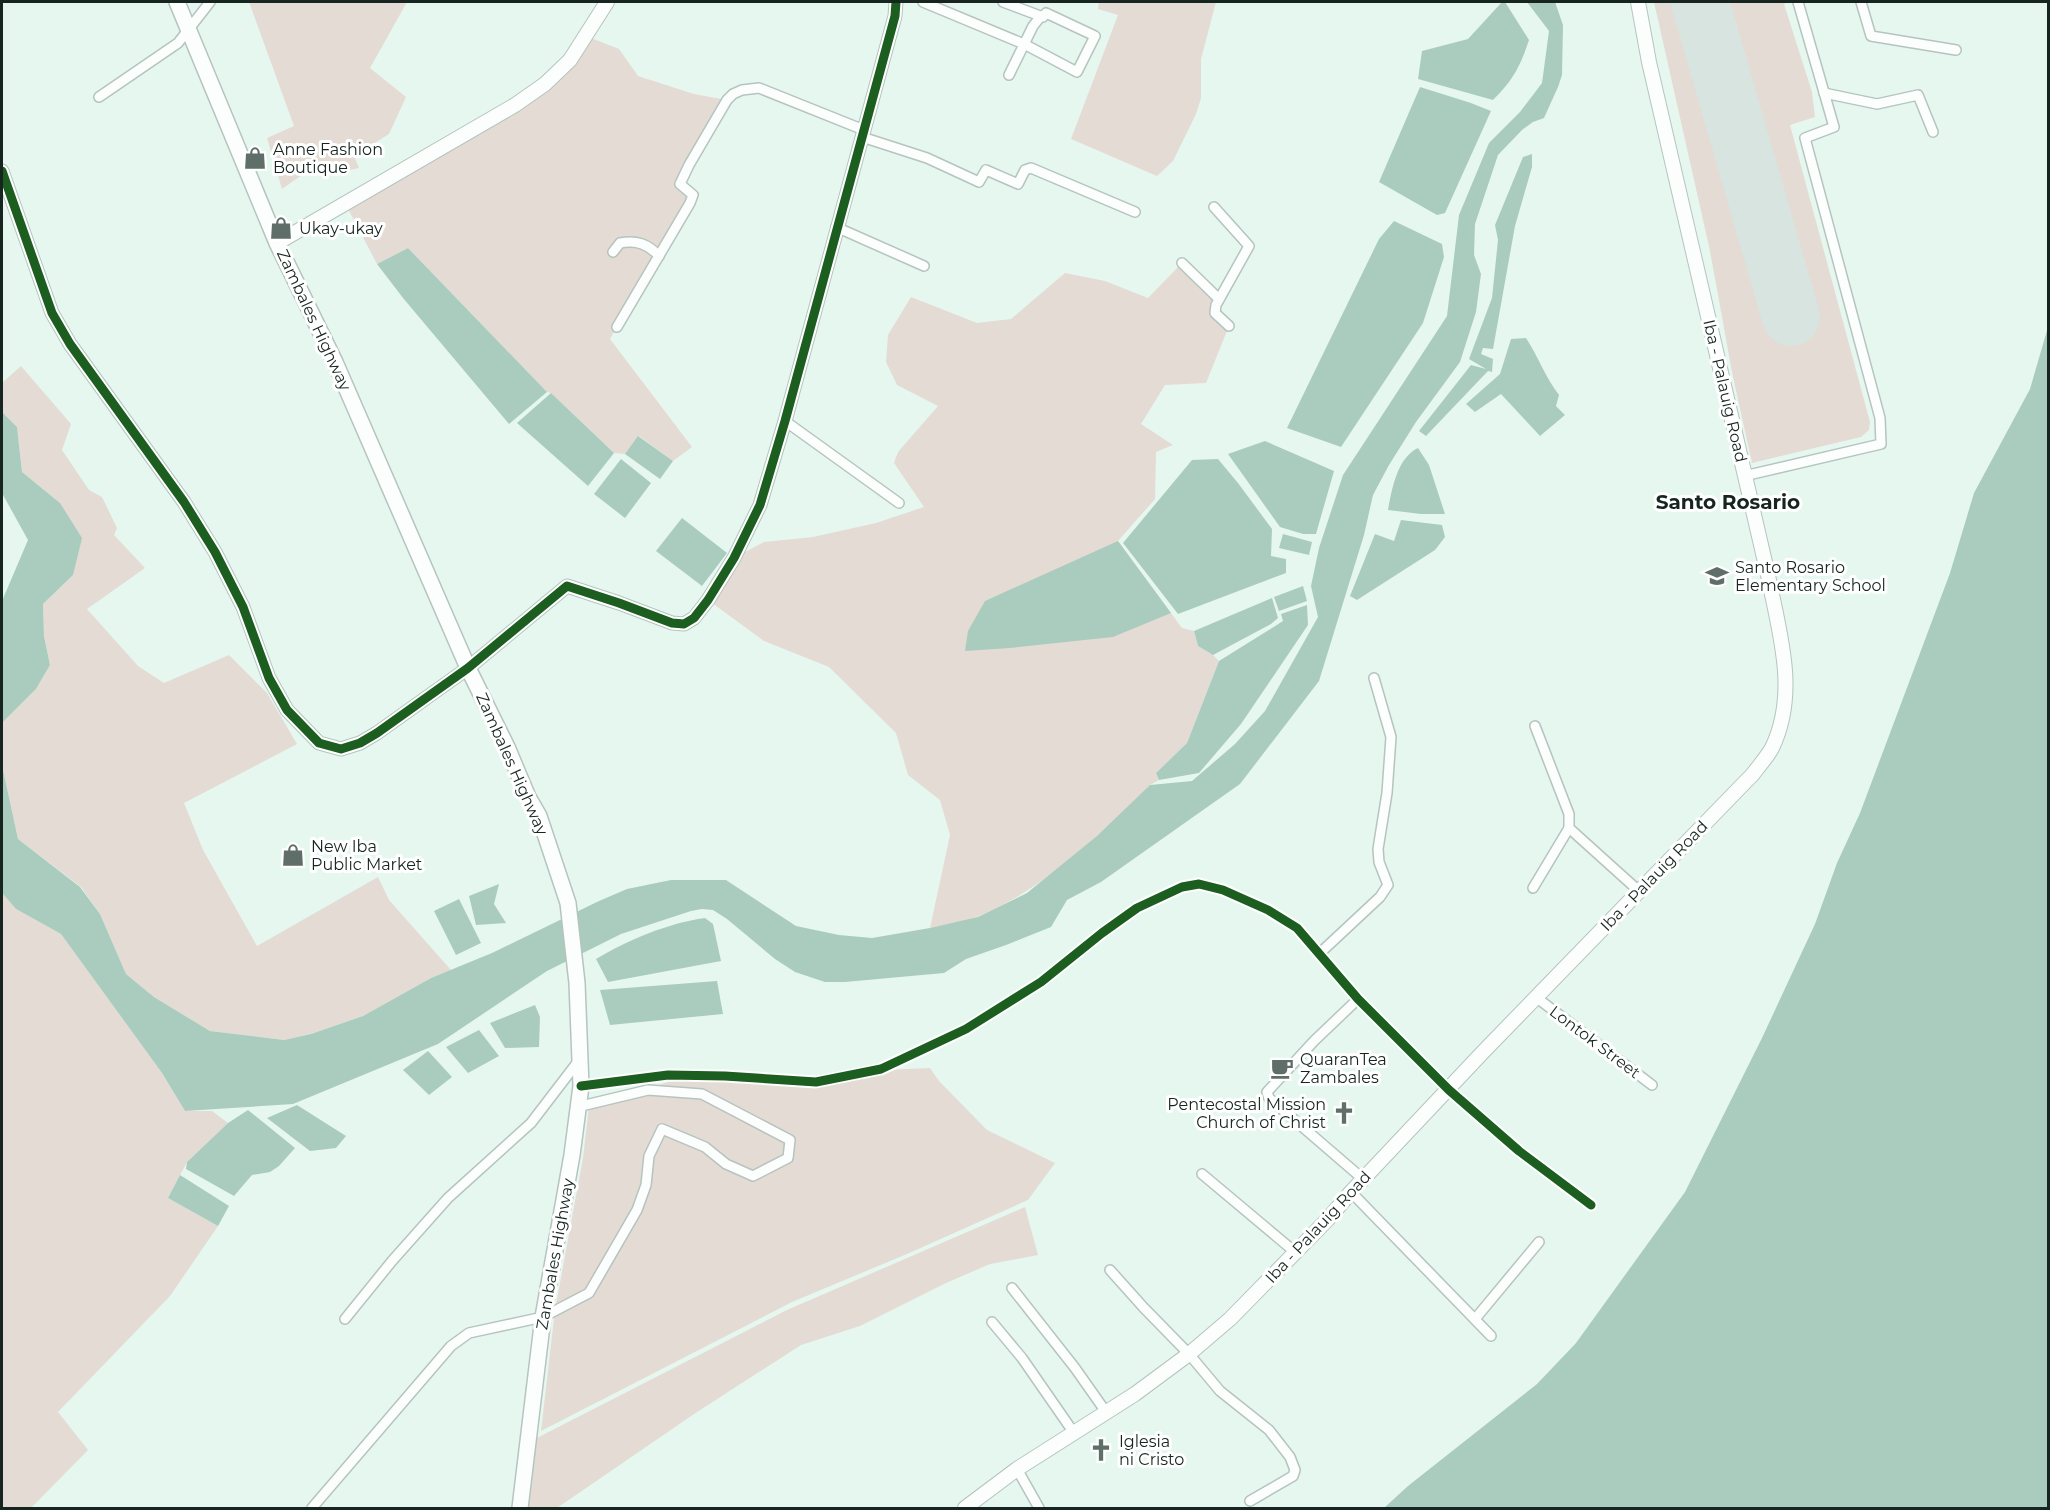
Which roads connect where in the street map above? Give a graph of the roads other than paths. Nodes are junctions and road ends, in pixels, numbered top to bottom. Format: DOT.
graph roads {
  1 [pos="177,2"];
  2 [pos="210,2"];
  3 [pos="607,2"];
  4 [pos="896,2"];
  5 [pos="923,2"];
  6 [pos="1002,2"];
  7 [pos="1638,2"];
  8 [pos="1798,2"];
  9 [pos="1861,2"];
  10 [pos="1041,16"];
  11 [pos="188,29"];
  12 [pos="1024,44"];
  13 [pos="1956,50"];
  14 [pos="1009,75"];
  15 [pos="1824,93"];
  16 [pos="99,97"];
  17 [pos="1933,132"];
  18 [pos="863,134"];
  19 [pos="2,173"];
  20 [pos="1214,207"];
  21 [pos="1135,212"];
  22 [pos="836,227"];
  23 [pos="277,243"];
  24 [pos="613,252"];
  25 [pos="659,255"];
  26 [pos="1182,263"];
  27 [pos="924,266"];
  28 [pos="1219,299"];
  29 [pos="1229,326"];
  30 [pos="617,327"];
  31 [pos="785,421"];
  32 [pos="1744,476"];
  33 [pos="899,503"];
  34 [pos="468,668"];
  35 [pos="1374,678"];
  36 [pos="1535,726"];
  37 [pos="1569,828"];
  38 [pos="1533,888"];
  39 [pos="1640,892"];
  40 [pos="1320,953"];
  41 [pos="1537,998"];
  42 [pos="1358,999"];
  43 [pos="580,1059"];
  44 [pos="1652,1085"];
  45 [pos="581,1086"];
  46 [pos="1449,1090"];
  47 [pos="577,1107"];
  48 [pos="1202,1174"];
  49 [pos="1363,1179"];
  50 [pos="1351,1192"];
  51 [pos="1591,1205"];
  52 [pos="1539,1242"];
  53 [pos="1295,1252"];
  54 [pos="1110,1270"];
  55 [pos="1012,1288"];
  56 [pos="543,1317"];
  57 [pos="345,1319"];
  58 [pos="1475,1319"];
  59 [pos="992,1322"];
  60 [pos="1491,1336"];
  61 [pos="1189,1354"];
  62 [pos="1106,1412"];
  63 [pos="1074,1433"];
  64 [pos="1017,1469"];
  65 [pos="1250,1501"];
  66 [pos="312,1509"];
  67 [pos="520,1509"];
  68 [pos="965,1509"];
  69 [pos="1039,1509"];
  1 -- 11 [label="main road, Zambales Highway"];
  2 -- 11 [label="street"];
  3 -- 23 [label="main road"];
  4 -- 18 [label="street"];
  5 -- 12 [label="street"];
  6 -- 10 [label="street"];
  7 -- 32 [label="main road, Iba - Palauig Road"];
  8 -- 15 [label="street"];
  9 -- 13 [label="street"];
  10 -- 12 [label="street"];
  10 -- 12 [label="street"];
  11 -- 16 [label="street"];
  11 -- 23 [label="main road, Zambales Highway"];
  12 -- 14 [label="street"];
  15 -- 17 [label="street"];
  15 -- 32 [label="street"];
  18 -- 21 [label="street"];
  18 -- 22 [label="street"];
  18 -- 25 [label="street"];
  19 -- 34 [label="street"];
  20 -- 28 [label="street"];
  22 -- 27 [label="street"];
  22 -- 31 [label="street"];
  23 -- 34 [label="main road, Zambales Highway"];
  24 -- 25 [label="street"];
  25 -- 30 [label="street"];
  26 -- 28 [label="street"];
  28 -- 29 [label="street"];
  31 -- 33 [label="street"];
  31 -- 34 [label="street"];
  32 -- 39 [label="main road, Iba - Palauig Road"];
  34 -- 43 [label="main road, Zambales Highway"];
  35 -- 40 [label="street"];
  36 -- 37 [label="street"];
  37 -- 38 [label="street"];
  37 -- 39 [label="street"];
  39 -- 41 [label="main road, Iba - Palauig Road"];
  40 -- 42 [label="street"];
  40 -- 45 [label="street"];
  41 -- 44 [label="street, Lontok Street"];
  41 -- 46 [label="main road, Iba - Palauig Road"];
  42 -- 46 [label="street"];
  42 -- 49 [label="street"];
  43 -- 45 [label="main road, Zambales Highway"];
  43 -- 57 [label="street"];
  45 -- 47 [label="main road, Zambales Highway"];
  46 -- 49 [label="main road, Iba - Palauig Road"];
  46 -- 51 [label="street"];
  47 -- 56 [label="main road, Zambales Highway"];
  47 -- 56 [label="street"];
  48 -- 53 [label="street"];
  49 -- 50 [label="main road, Iba - Palauig Road"];
  50 -- 53 [label="main road, Iba - Palauig Road"];
  50 -- 58 [label="street"];
  52 -- 58 [label="street"];
  53 -- 61 [label="main road, Iba - Palauig Road"];
  54 -- 61 [label="street"];
  55 -- 62 [label="street"];
  56 -- 66 [label="street"];
  56 -- 67 [label="main road, Zambales Highway"];
  58 -- 60 [label="street"];
  59 -- 63 [label="street"];
  61 -- 62 [label="main road, Iba - Palauig Road"];
  61 -- 65 [label="street"];
  62 -- 63 [label="main road, Iba - Palauig Road"];
  63 -- 64 [label="main road, Iba - Palauig Road"];
  64 -- 68 [label="main road, Iba - Palauig Road"];
  64 -- 69 [label="street"];
}
